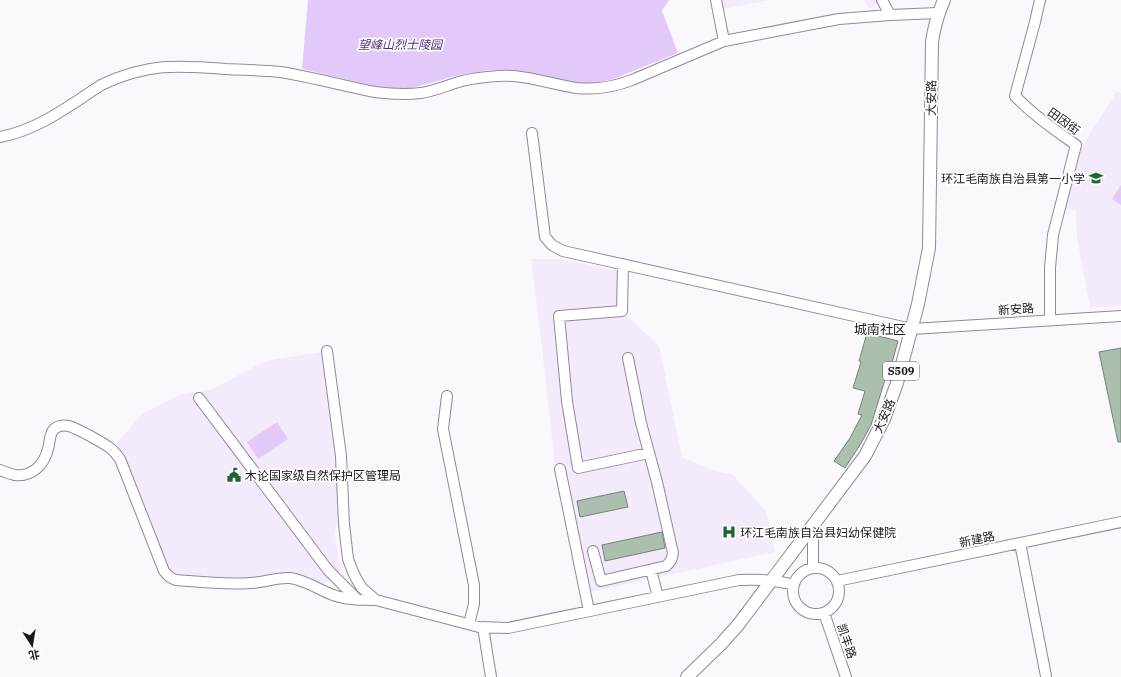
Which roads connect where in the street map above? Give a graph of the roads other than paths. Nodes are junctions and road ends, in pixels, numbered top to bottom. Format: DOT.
graph roads {
  1 [pos="716,0"];
  2 [pos="882,0"];
  3 [pos="944,0"];
  4 [pos="1040,0"];
  5 [pos="938,13"];
  6 [pos="890,15"];
  7 [pos="724,41"];
  8 [pos="532,133"];
  9 [pos="0,137"];
  10 [pos="623,264"];
  11 [pos="1121,316"];
  12 [pos="1050,320"];
  13 [pos="912,329"];
  14 [pos="327,351"];
  15 [pos="628,358"];
  16 [pos="447,396"];
  17 [pos="199,398"];
  18 [pos="649,454"];
  19 [pos="560,469"];
  20 [pos="0,470"];
  21 [pos="1121,522"];
  22 [pos="813,526"];
  23 [pos="1020,543"];
  24 [pos="594,552"];
  25 [pos="813,568"];
  26 [pos="651,570"];
  27 [pos="772,580"];
  28 [pos="837,581"];
  29 [pos="794,585"];
  30 [pos="658,597"];
  31 [pos="358,600"];
  32 [pos="376,600"];
  33 [pos="589,611"];
  34 [pos="824,613"];
  35 [pos="469,624"];
  36 [pos="483,627"];
  37 [pos="1046,676"];
  38 [pos="492,677"];
  39 [pos="687,677"];
  40 [pos="846,677"];
  1 -- 7 [label="street"];
  2 -- 6 [label="street"];
  3 -- 5 [label="main road, 大安路 / S509"];
  4 -- 12 [label="street, 田因街"];
  5 -- 6 [label="street"];
  5 -- 13 [label="main road, 大安路 / S509"];
  6 -- 7 [label="street"];
  7 -- 9 [label="street"];
  8 -- 10 [label="street, 新安路"];
  10 -- 13 [label="street, 新安路"];
  10 -- 18 [label="street"];
  11 -- 12 [label="street, 新安路"];
  12 -- 13 [label="street, 新安路"];
  13 -- 22 [label="main road, 大安路 / S509"];
  14 -- 32 [label="street"];
  15 -- 18 [label="street"];
  16 -- 35 [label="street"];
  17 -- 31 [label="street"];
  18 -- 26 [label="street"];
  19 -- 33 [label="street"];
  20 -- 31 [label="street"];
  21 -- 23 [label="street, 新建路"];
  22 -- 25 [label="street"];
  22 -- 27 [label="main road, 大安路 / S509"];
  23 -- 28 [label="street, 新建路"];
  23 -- 37 [label="street"];
  24 -- 26 [label="street"];
  25 -- 28 [label="street"];
  25 -- 29 [label="street"];
  26 -- 30 [label="street"];
  27 -- 29 [label="street"];
  27 -- 30 [label="street"];
  27 -- 39 [label="main road, 大安路 / S509"];
  28 -- 34 [label="street"];
  29 -- 34 [label="street"];
  30 -- 33 [label="street"];
  31 -- 32 [label="street"];
  32 -- 35 [label="street"];
  33 -- 36 [label="street"];
  34 -- 40 [label="street, 凯丰路"];
  35 -- 36 [label="street"];
  36 -- 38 [label="street"];
}
